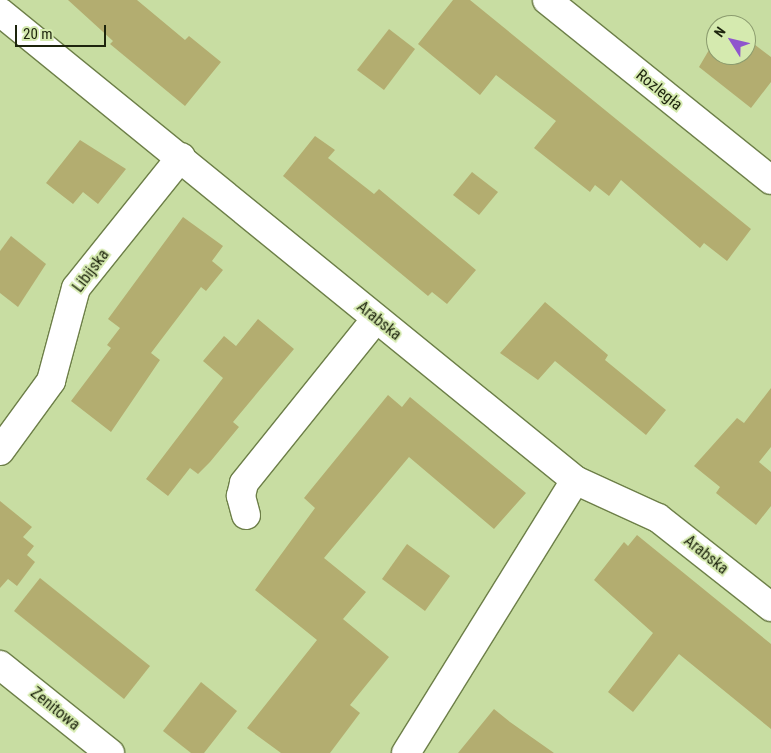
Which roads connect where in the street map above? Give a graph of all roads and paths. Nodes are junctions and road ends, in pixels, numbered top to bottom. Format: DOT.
graph roads {
  1 [pos="547,0"];
  2 [pos="0,12"];
  3 [pos="181,157"];
  4 [pos="771,180"];
  5 [pos="376,319"];
  6 [pos="0,450"];
  7 [pos="575,480"];
  8 [pos="246,514"];
  9 [pos="771,607"];
  10 [pos="0,665"];
  11 [pos="110,753"];
  12 [pos="406,753"];
  1 -- 4 [label="street, Rozległa"];
  2 -- 3 [label="street, Arabska"];
  3 -- 5 [label="street, Arabska"];
  3 -- 6 [label="street, Libijska"];
  5 -- 7 [label="street, Arabska"];
  5 -- 8 [label="street"];
  7 -- 9 [label="street, Arabska"];
  7 -- 12 [label="street"];
  10 -- 11 [label="street, Zenitowa"];
}
